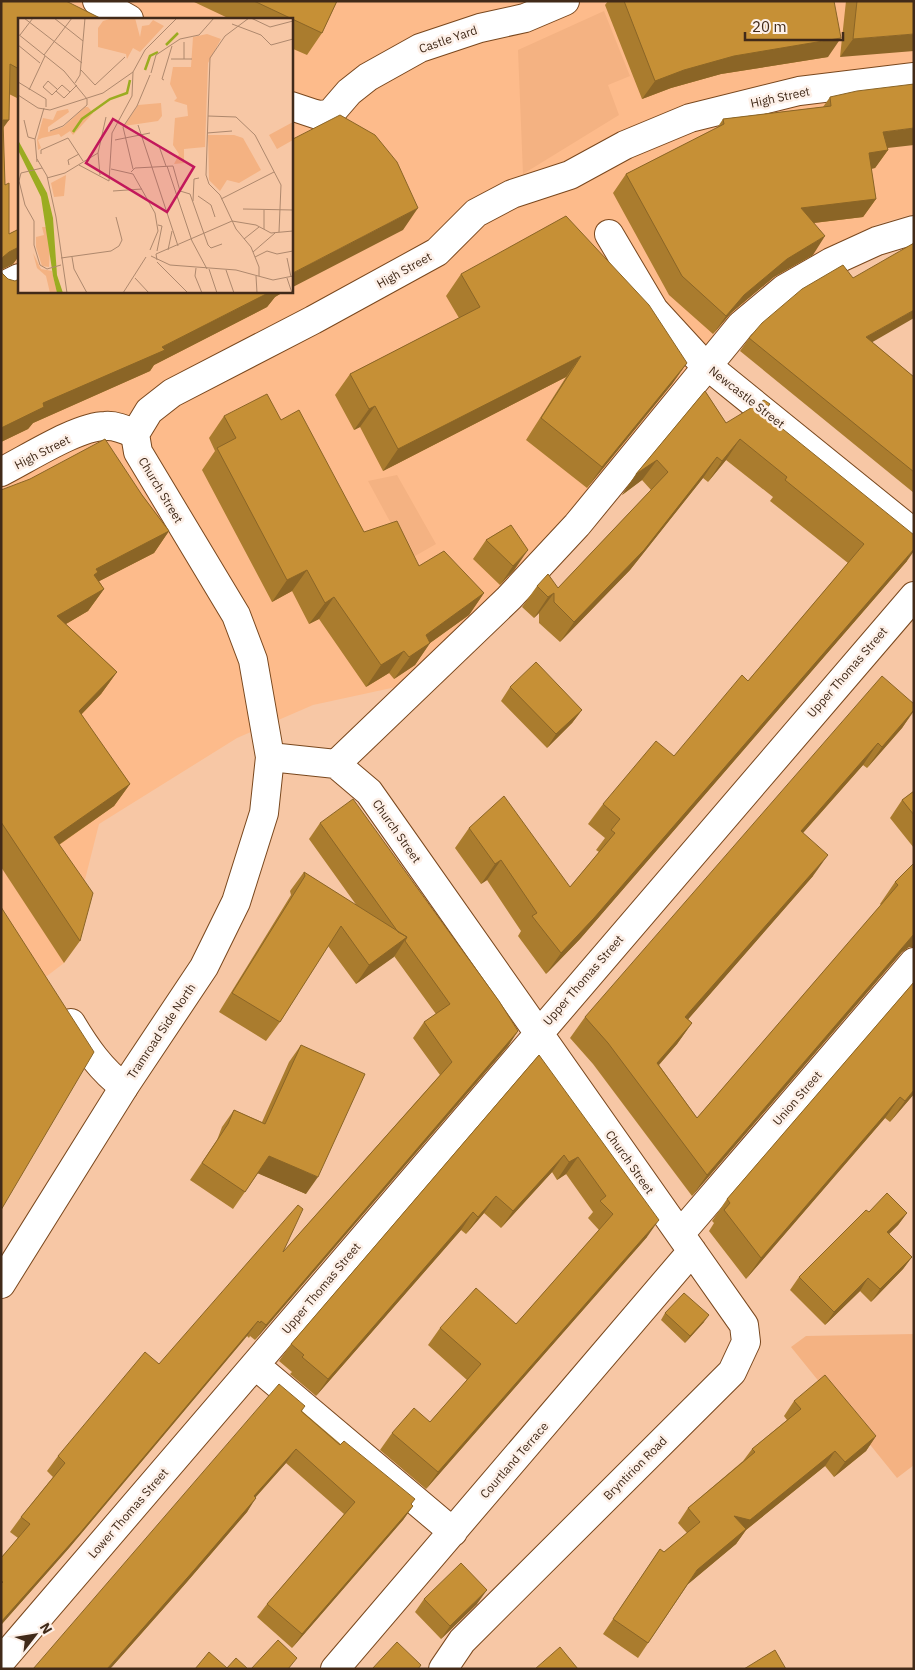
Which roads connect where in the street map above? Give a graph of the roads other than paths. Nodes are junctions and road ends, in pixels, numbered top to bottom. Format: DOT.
graph roads {
  1 [pos="97,1"];
  2 [pos="565,1"];
  3 [pos="126,18"];
  4 [pos="914,77"];
  5 [pos="292,106"];
  6 [pos="914,230"];
  7 [pos="609,234"];
  8 [pos="18,278"];
  9 [pos="1,287"];
  10 [pos="707,365"];
  11 [pos="135,434"];
  12 [pos="1,472"];
  13 [pos="914,533"];
  14 [pos="914,596"];
  15 [pos="270,757"];
  16 [pos="336,764"];
  17 [pos="914,962"];
  18 [pos="59,1003"];
  19 [pos="539,1032"];
  20 [pos="124,1087"];
  21 [pos="686,1242"];
  22 [pos="1,1284"];
  23 [pos="254,1365"];
  24 [pos="453,1532"];
  25 [pos="1,1661"];
  26 [pos="335,1669"];
  27 [pos="443,1669"];
  1 -- 3 [label="street"];
  2 -- 5 [label="street, Castle Yard"];
  4 -- 11 [label="street, High Street"];
  6 -- 10 [label="street"];
  7 -- 10 [label="street, Newcastle Street"];
  8 -- 9 [label="street"];
  10 -- 13 [label="street, Newcastle Street"];
  10 -- 16 [label="street"];
  11 -- 12 [label="street, High Street"];
  11 -- 15 [label="street, Church Street"];
  14 -- 19 [label="street, Upper Thomas Street"];
  15 -- 16 [label="street"];
  15 -- 20 [label="street, Tramroad Side North"];
  16 -- 19 [label="street, Church Street"];
  17 -- 21 [label="street, Union Street"];
  18 -- 20 [label="street"];
  19 -- 21 [label="street, Church Street"];
  19 -- 23 [label="street, Upper Thomas Street"];
  20 -- 22 [label="street, Tramroad Side North"];
  21 -- 24 [label="street, Courtland Terrace"];
  21 -- 27 [label="street, Bryntirion Road"];
  23 -- 24 [label="street"];
  23 -- 25 [label="street, Lower Thomas Street"];
  24 -- 26 [label="street, Courtland Terrace"];
}
